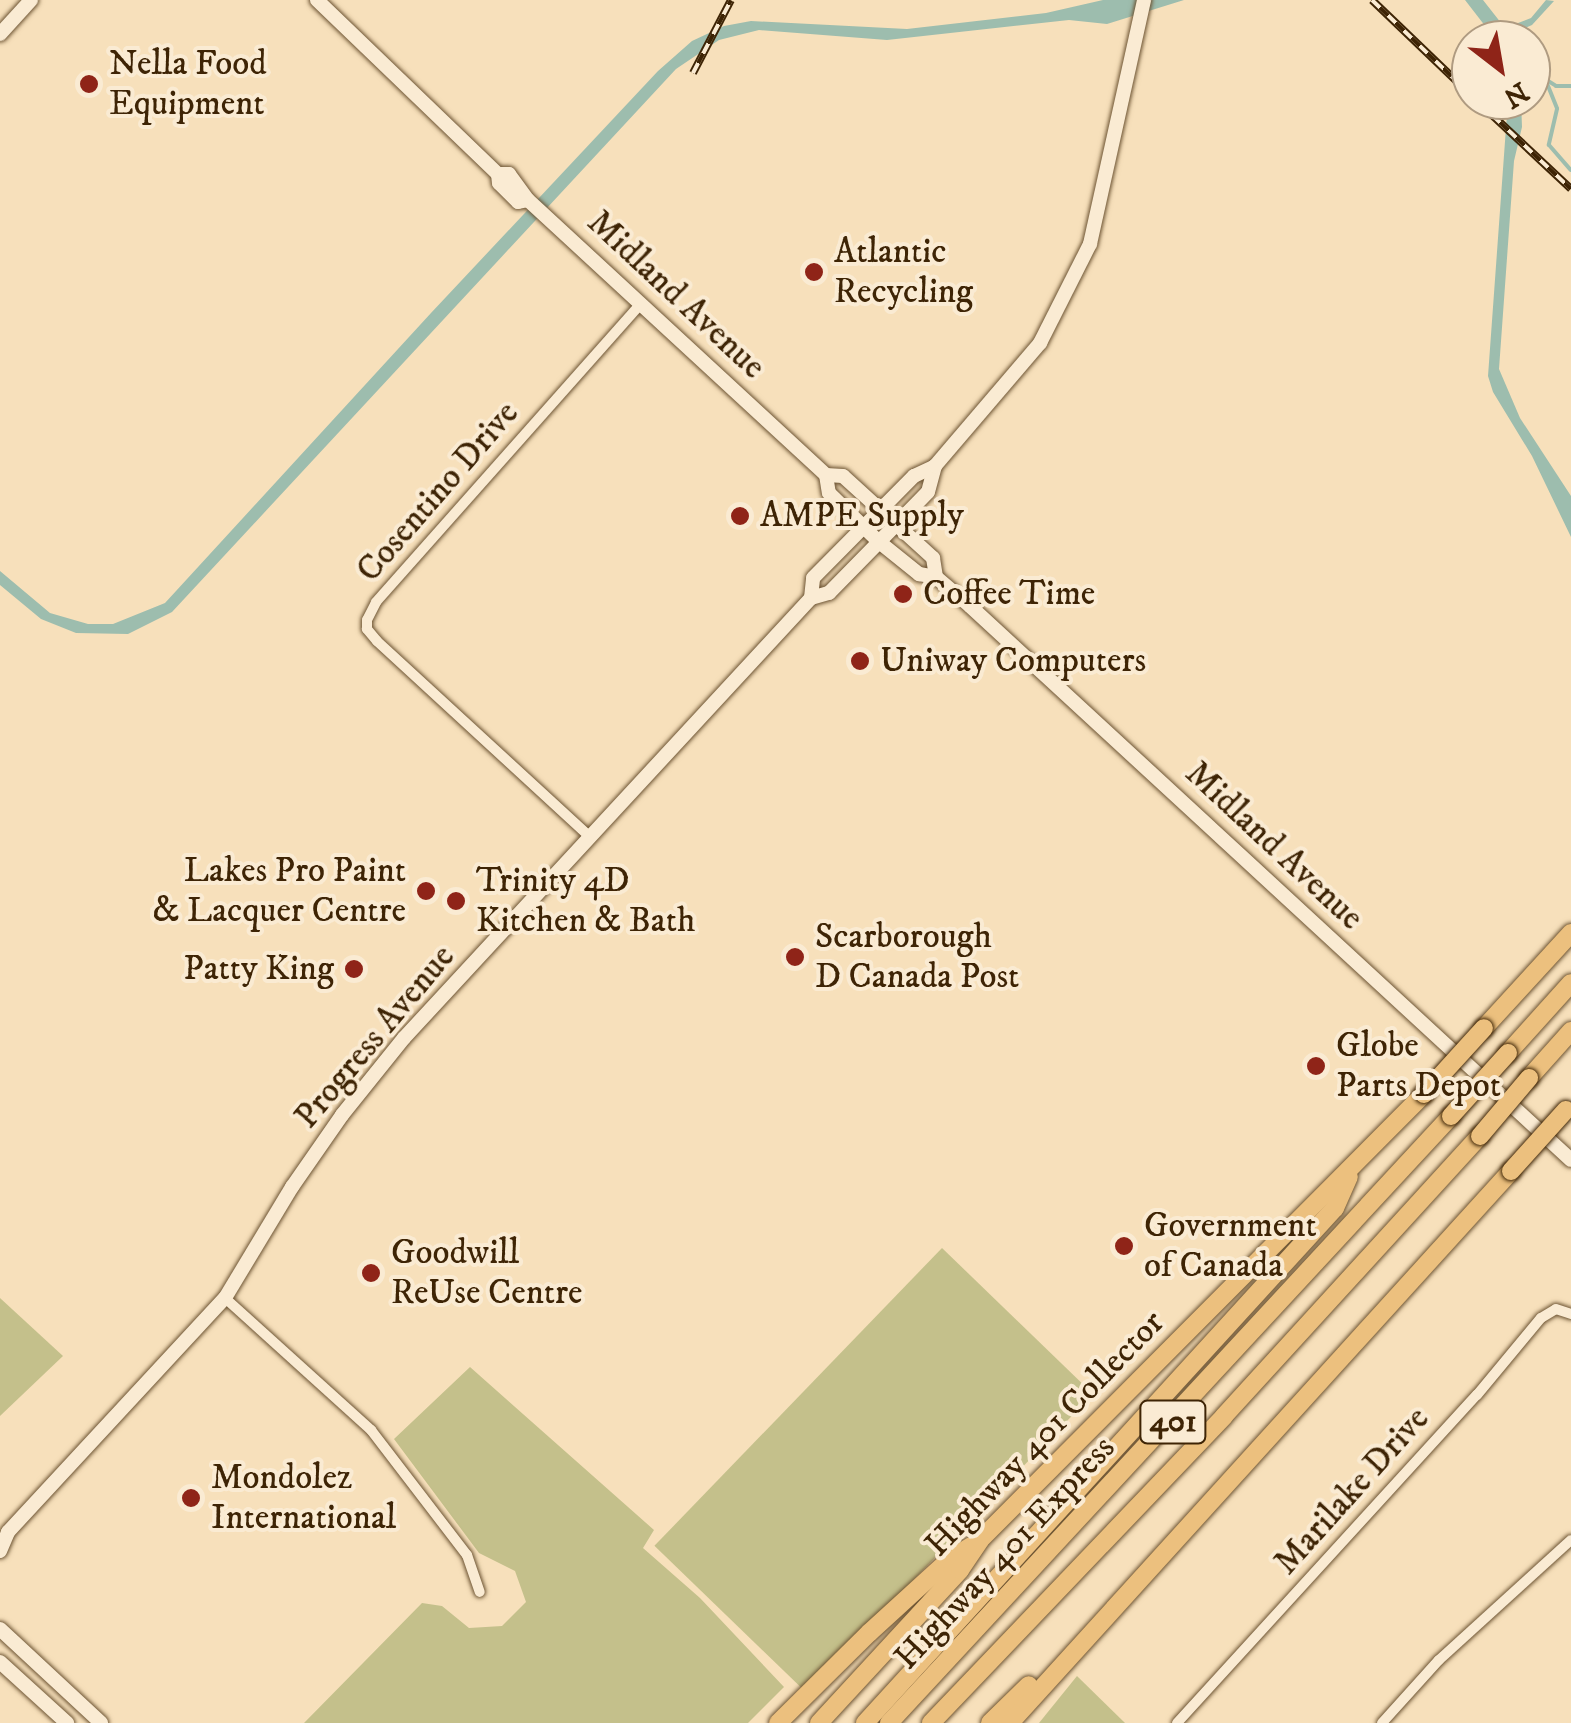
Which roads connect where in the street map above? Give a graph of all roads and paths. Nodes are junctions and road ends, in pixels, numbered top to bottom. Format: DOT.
graph roads {
  1 [pos="31,0"];
  2 [pos="317,0"];
  3 [pos="1144,0"];
  4 [pos="0,34"];
  5 [pos="641,303"];
  6 [pos="936,466"];
  7 [pos="826,475"];
  8 [pos="879,510"];
  9 [pos="894,524"];
  10 [pos="863,526"];
  11 [pos="878,541"];
  12 [pos="936,576"];
  13 [pos="811,598"];
  14 [pos="589,836"];
  15 [pos="1571,933"];
  16 [pos="1571,983"];
  17 [pos="1571,1031"];
  18 [pos="1568,1108"];
  19 [pos="1571,1160"];
  20 [pos="1353,1167"];
  21 [pos="225,1298"];
  22 [pos="1571,1314"];
  23 [pos="1210,1504"];
  24 [pos="4,1534"];
  25 [pos="980,1540"];
  26 [pos="1571,1540"];
  27 [pos="0,1552"];
  28 [pos="480,1592"];
  29 [pos="0,1629"];
  30 [pos="0,1662"];
  31 [pos="95,1721"];
  32 [pos="66,1723"];
  33 [pos="778,1723"];
  34 [pos="818,1723"];
  35 [pos="865,1723"];
  36 [pos="890,1723"];
  37 [pos="931,1723"];
  38 [pos="990,1723"];
  39 [pos="1010,1723"];
  40 [pos="1177,1723"];
  41 [pos="1382,1723"];
  1 -- 4 [label="main road"];
  2 -- 5 [label="main road, Midland Avenue"];
  3 -- 6 [label="main road, Progress Avenue"];
  5 -- 7 [label="main road, Midland Avenue"];
  5 -- 14 [label="street, Cosentino Drive"];
  6 -- 8 [label="main road, Progress Avenue"];
  6 -- 9 [label="main road, Progress Avenue"];
  7 -- 8 [label="main road, Midland Avenue"];
  7 -- 10 [label="main road, Midland Avenue"];
  8 -- 9 [label="main road, Midland Avenue"];
  8 -- 10 [label="main road, Progress Avenue"];
  9 -- 11 [label="main road, Progress Avenue"];
  9 -- 12 [label="main road, Midland Avenue"];
  10 -- 11 [label="main road, Midland Avenue"];
  10 -- 13 [label="main road, Progress Avenue"];
  11 -- 12 [label="main road, Midland Avenue"];
  11 -- 13 [label="main road, Progress Avenue"];
  12 -- 19 [label="main road, Midland Avenue"];
  13 -- 14 [label="main road, Progress Avenue"];
  14 -- 21 [label="main road, Progress Avenue"];
  15 -- 20 [label="highway, Highway 401 Collector / 401, bridge"];
  16 -- 36 [label="highway, Highway 401 Express / 401, bridge"];
  17 -- 37 [label="highway, Highway 401 Express / 401, bridge"];
  18 -- 23 [label="highway, 401, bridge"];
  20 -- 25 [label="highway, Highway 401 Collector / 401"];
  20 -- 35 [label="highway"];
  21 -- 24 [label="main road, Progress Avenue"];
  21 -- 28 [label="street"];
  22 -- 40 [label="street, Marilake Drive"];
  23 -- 38 [label="highway"];
  23 -- 39 [label="highway, 401"];
  24 -- 27 [label="main road, Progress Avenue"];
  25 -- 33 [label="highway"];
  25 -- 34 [label="highway, Highway 401 Collector / 401"];
  26 -- 41 [label="street"];
  29 -- 31 [label="main road"];
  30 -- 32 [label="main road"];
}
